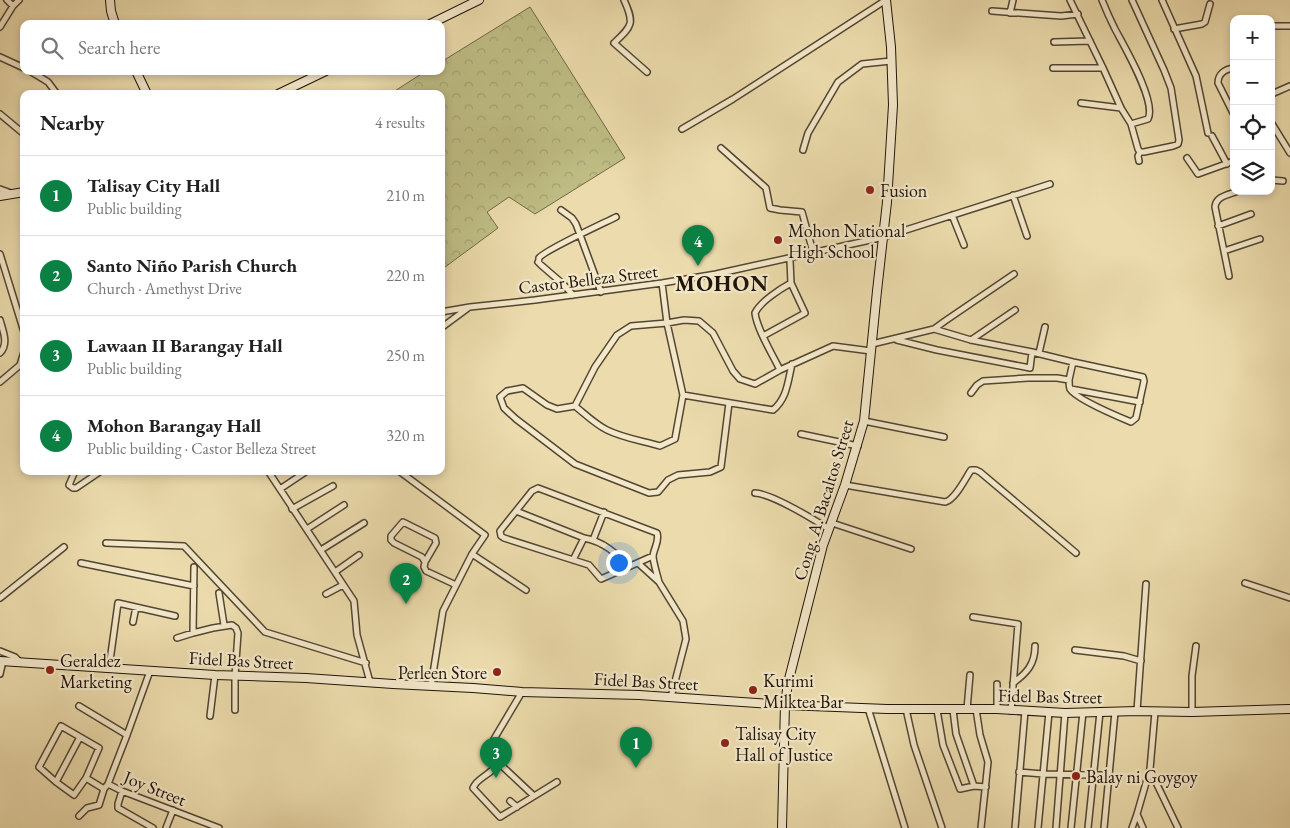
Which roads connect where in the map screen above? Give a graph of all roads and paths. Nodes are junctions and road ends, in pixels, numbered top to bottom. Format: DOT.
graph roads {
  1 [pos="7,0"];
  2 [pos="19,0"];
  3 [pos="110,0"];
  4 [pos="479,0"];
  5 [pos="624,0"];
  6 [pos="887,0"];
  7 [pos="1013,0"];
  8 [pos="1070,0"];
  9 [pos="1102,0"];
  10 [pos="1132,0"];
  11 [pos="1162,0"];
  12 [pos="1210,4"];
  13 [pos="13,6"];
  14 [pos="992,11"];
  15 [pos="1010,13"];
  16 [pos="1078,14"];
  17 [pos="114,20"];
  18 [pos="438,20"];
  19 [pos="0,25"];
  20 [pos="1275,26"];
  21 [pos="1290,26"];
  22 [pos="1174,29"];
  23 [pos="1090,41"];
  24 [pos="1054,42"];
  25 [pos="0,57"];
  26 [pos="891,61"];
  27 [pos="20,66"];
  28 [pos="1053,68"];
  29 [pos="1103,68"];
  30 [pos="1230,69"];
  31 [pos="647,72"];
  32 [pos="37,75"];
  33 [pos="138,75"];
  34 [pos="318,75"];
  35 [pos="1290,86"];
  36 [pos="54,90"];
  37 [pos="145,90"];
  38 [pos="286,90"];
  39 [pos="1275,93"];
  40 [pos="1081,103"];
  41 [pos="1230,107"];
  42 [pos="1121,108"];
  43 [pos="0,114"];
  44 [pos="1131,124"];
  45 [pos="682,129"];
  46 [pos="1275,129"];
  47 [pos="20,131"];
  48 [pos="721,148"];
  49 [pos="803,150"];
  50 [pos="1140,152"];
  51 [pos="1290,153"];
  52 [pos="1187,158"];
  53 [pos="1139,161"];
  54 [pos="1230,163"];
  55 [pos="1227,164"];
  56 [pos="1275,180"];
  57 [pos="1283,181"];
  58 [pos="1050,184"];
  59 [pos="0,189"];
  60 [pos="20,193"];
  61 [pos="13,194"];
  62 [pos="1230,194"];
  63 [pos="1013,195"];
  64 [pos="0,196"];
  65 [pos="561,210"];
  66 [pos="1251,214"];
  67 [pos="952,215"];
  68 [pos="616,217"];
  69 [pos="1218,226"];
  70 [pos="580,235"];
  71 [pos="1027,236"];
  72 [pos="884,237"];
  73 [pos="1260,238"];
  74 [pos="964,245"];
  75 [pos="813,252"];
  76 [pos="1224,252"];
  77 [pos="0,254"];
  78 [pos="790,261"];
  79 [pos="1014,274"];
  80 [pos="1229,276"];
  81 [pos="791,283"];
  82 [pos="662,284"];
  83 [pos="601,292"];
  84 [pos="573,295"];
  85 [pos="470,307"];
  86 [pos="1015,310"];
  87 [pos="445,311"];
  88 [pos="20,319"];
  89 [pos="0,320"];
  90 [pos="667,323"];
  91 [pos="445,325"];
  92 [pos="1045,327"];
  93 [pos="934,329"];
  94 [pos="763,336"];
  95 [pos="894,339"];
  96 [pos="971,340"];
  97 [pos="871,347"];
  98 [pos="1032,352"];
  99 [pos="0,353"];
  100 [pos="1039,353"];
  101 [pos="1073,362"];
  102 [pos="792,364"];
  103 [pos="20,365"];
  104 [pos="1030,368"];
  105 [pos="780,370"];
  106 [pos="1028,378"];
  107 [pos="1069,380"];
  108 [pos="0,382"];
  109 [pos="1070,389"];
  110 [pos="971,393"];
  111 [pos="683,395"];
  112 [pos="1140,402"];
  113 [pos="729,403"];
  114 [pos="575,406"];
  115 [pos="864,421"];
  116 [pos="801,434"];
  117 [pos="944,437"];
  118 [pos="858,446"];
  119 [pos="73,475"];
  120 [pos="95,475"];
  121 [pos="271,475"];
  122 [pos="301,475"];
  123 [pos="404,475"];
  124 [pos="846,485"];
  125 [pos="334,486"];
  126 [pos="280,489"];
  127 [pos="755,493"];
  128 [pos="344,505"];
  129 [pos="292,509"];
  130 [pos="516,511"];
  131 [pos="604,512"];
  132 [pos="364,523"];
  133 [pos="830,526"];
  134 [pos="307,528"];
  135 [pos="584,538"];
  136 [pos="594,540"];
  137 [pos="106,542"];
  138 [pos="64,547"];
  139 [pos="910,549"];
  140 [pos="321,550"];
  141 [pos="1076,552"];
  142 [pos="472,554"];
  143 [pos="359,555"];
  144 [pos="653,556"];
  145 [pos="573,560"];
  146 [pos="424,562"];
  147 [pos="81,563"];
  148 [pos="638,563"];
  149 [pos="194,567"];
  150 [pos="627,568"];
  151 [pos="335,572"];
  152 [pos="659,582"];
  153 [pos="1245,583"];
  154 [pos="1146,584"];
  155 [pos="343,585"];
  156 [pos="456,585"];
  157 [pos="194,586"];
  158 [pos="526,590"];
  159 [pos="220,593"];
  160 [pos="326,594"];
  161 [pos="0,598"];
  162 [pos="1290,598"];
  163 [pos="136,607"];
  164 [pos="175,616"];
  165 [pos="973,616"];
  166 [pos="133,622"];
  167 [pos="224,626"];
  168 [pos="193,633"];
  169 [pos="177,638"];
  170 [pos="1035,646"];
  171 [pos="1196,646"];
  172 [pos="1075,650"];
  173 [pos="0,651"];
  174 [pos="2,661"];
  175 [pos="1141,661"];
  176 [pos="22,663"];
  177 [pos="366,663"];
  178 [pos="109,668"];
  179 [pos="150,671"];
  180 [pos="0,674"];
  181 [pos="215,675"];
  182 [pos="970,675"];
  183 [pos="235,676"];
  184 [pos="370,682"];
  185 [pos="997,684"];
  186 [pos="1014,684"];
  187 [pos="431,686"];
  188 [pos="522,692"];
  189 [pos="671,697"];
  190 [pos="785,705"];
  191 [pos="79,706"];
  192 [pos="868,708"];
  193 [pos="906,709"];
  194 [pos="968,709"];
  195 [pos="976,709"];
  196 [pos="997,709"];
  197 [pos="1290,709"];
  198 [pos="235,710"];
  199 [pos="937,710"];
  200 [pos="953,710"];
  201 [pos="1010,711"];
  202 [pos="1025,711"];
  203 [pos="1137,711"];
  204 [pos="1049,712"];
  205 [pos="1083,712"];
  206 [pos="1100,712"];
  207 [pos="1115,712"];
  208 [pos="1156,712"];
  209 [pos="1192,712"];
  210 [pos="1065,713"];
  211 [pos="210,716"];
  212 [pos="127,735"];
  213 [pos="80,738"];
  214 [pos="497,762"];
  215 [pos="1150,769"];
  216 [pos="1019,772"];
  217 [pos="1043,774"];
  218 [pos="1060,774"];
  219 [pos="1076,774"];
  220 [pos="1093,775"];
  221 [pos="1109,776"];
  222 [pos="86,778"];
  223 [pos="56,782"];
  224 [pos="557,782"];
  225 [pos="974,786"];
  226 [pos="106,787"];
  227 [pos="986,787"];
  228 [pos="122,791"];
  229 [pos="534,796"];
  230 [pos="510,800"];
  231 [pos="517,807"];
  232 [pos="173,810"];
  233 [pos="1137,814"];
  234 [pos="79,816"];
  235 [pos="152,828"];
  236 [pos="166,828"];
  237 [pos="219,828"];
  238 [pos="782,828"];
  239 [pos="905,828"];
  240 [pos="942,828"];
  241 [pos="981,828"];
  242 [pos="1015,828"];
  243 [pos="1038,828"];
  244 [pos="1056,828"];
  245 [pos="1070,828"];
  246 [pos="1088,828"];
  247 [pos="1104,828"];
  248 [pos="1132,828"];
  249 [pos="1143,828"];
  250 [pos="1178,828"];
  1 -- 13 [label="street"];
  2 -- 13 [label="street"];
  3 -- 17 [label="street"];
  4 -- 18 [label="street"];
  5 -- 31 [label="street"];
  6 -- 26 [label="street, Cong. A. Bacaltos Street"];
  6 -- 45 [label="street"];
  7 -- 15 [label="street"];
  8 -- 16 [label="street"];
  9 -- 44 [label="street"];
  10 -- 50 [label="street"];
  11 -- 22 [label="street"];
  12 -- 22 [label="street"];
  13 -- 19 [label="street"];
  14 -- 15 [label="street"];
  15 -- 16 [label="street"];
  16 -- 23 [label="street"];
  20 -- 21 [label="street"];
  22 -- 55 [label="street"];
  23 -- 24 [label="street"];
  23 -- 29 [label="street"];
  25 -- 27 [label="street"];
  26 -- 49 [label="street"];
  26 -- 72 [label="street, Cong. A. Bacaltos Street"];
  28 -- 29 [label="street"];
  29 -- 42 [label="street"];
  30 -- 41 [label="street"];
  32 -- 36 [label="street"];
  33 -- 37 [label="street"];
  34 -- 38 [label="street"];
  35 -- 39 [label="street"];
  40 -- 42 [label="street"];
  42 -- 44 [label="street"];
  43 -- 47 [label="street"];
  44 -- 50 [label="street"];
  46 -- 51 [label="street"];
  48 -- 75 [label="street"];
  50 -- 53 [label="street"];
  52 -- 55 [label="street"];
  54 -- 55 [label="street"];
  56 -- 57 [label="street"];
  58 -- 63 [label="street, Castor Belleza Street"];
  59 -- 61 [label="street"];
  60 -- 61 [label="street"];
  61 -- 64 [label="street"];
  62 -- 69 [label="street"];
  63 -- 67 [label="street, Castor Belleza Street"];
  63 -- 71 [label="street"];
  65 -- 70 [label="street"];
  66 -- 69 [label="street"];
  67 -- 72 [label="street, Castor Belleza Street"];
  67 -- 74 [label="street"];
  68 -- 70 [label="street"];
  69 -- 76 [label="street"];
  70 -- 83 [label="street"];
  70 -- 84 [label="street"];
  72 -- 75 [label="street, Castor Belleza Street"];
  72 -- 97 [label="street, Cong. A. Bacaltos Street"];
  73 -- 76 [label="street"];
  75 -- 82 [label="street, Castor Belleza Street"];
  76 -- 80 [label="street"];
  77 -- 88 [label="street"];
  78 -- 81 [label="street"];
  79 -- 93 [label="street"];
  81 -- 94 [label="street"];
  81 -- 94 [label="street"];
  82 -- 83 [label="street, Castor Belleza Street"];
  82 -- 90 [label="street"];
  83 -- 84 [label="street, Castor Belleza Street"];
  84 -- 85 [label="street, Castor Belleza Street"];
  85 -- 87 [label="street, Castor Belleza Street"];
  85 -- 91 [label="street"];
  86 -- 96 [label="street"];
  89 -- 99 [label="street"];
  90 -- 105 [label="street"];
  90 -- 111 [label="street"];
  90 -- 114 [label="street"];
  92 -- 100 [label="street"];
  93 -- 95 [label="street"];
  93 -- 96 [label="street"];
  94 -- 105 [label="street"];
  95 -- 97 [label="street"];
  95 -- 104 [label="street"];
  96 -- 98 [label="street"];
  97 -- 102 [label="street"];
  97 -- 115 [label="street, Cong. A. Bacaltos Street"];
  98 -- 100 [label="street"];
  98 -- 104 [label="street"];
  100 -- 101 [label="street"];
  101 -- 107 [label="street"];
  101 -- 112 [label="street"];
  102 -- 105 [label="street"];
  102 -- 113 [label="street"];
  103 -- 108 [label="street"];
  104 -- 106 [label="street"];
  106 -- 107 [label="street"];
  106 -- 110 [label="street"];
  107 -- 109 [label="street"];
  109 -- 112 [label="street"];
  109 -- 112 [label="street"];
  111 -- 113 [label="street"];
  111 -- 114 [label="street"];
  113 -- 114 [label="street"];
  115 -- 117 [label="street"];
  115 -- 118 [label="street, Cong. A. Bacaltos Street"];
  116 -- 118 [label="street"];
  118 -- 124 [label="street, Cong. A. Bacaltos Street"];
  119 -- 120 [label="street"];
  121 -- 126 [label="street"];
  122 -- 126 [label="street"];
  123 -- 142 [label="street"];
  124 -- 133 [label="street, Cong. A. Bacaltos Street"];
  124 -- 141 [label="street"];
  125 -- 129 [label="street"];
  126 -- 129 [label="street"];
  127 -- 133 [label="street"];
  128 -- 134 [label="street"];
  129 -- 134 [label="street"];
  130 -- 131 [label="street"];
  130 -- 135 [label="street"];
  130 -- 145 [label="street"];
  131 -- 136 [label="street"];
  131 -- 144 [label="street"];
  132 -- 140 [label="street"];
  133 -- 139 [label="street"];
  133 -- 190 [label="street, Cong. A. Bacaltos Street"];
  134 -- 140 [label="street"];
  135 -- 136 [label="street"];
  135 -- 145 [label="street"];
  136 -- 150 [label="street"];
  137 -- 177 [label="street"];
  138 -- 161 [label="street"];
  140 -- 151 [label="street"];
  142 -- 156 [label="street"];
  142 -- 158 [label="street"];
  143 -- 151 [label="street"];
  144 -- 148 [label="street"];
  144 -- 152 [label="street"];
  145 -- 150 [label="street"];
  146 -- 146 [label="street"];
  146 -- 156 [label="street"];
  147 -- 157 [label="street"];
  148 -- 150 [label="street"];
  148 -- 152 [label="street"];
  149 -- 157 [label="street"];
  151 -- 155 [label="street"];
  152 -- 189 [label="street"];
  153 -- 162 [label="street"];
  154 -- 175 [label="street"];
  155 -- 160 [label="street"];
  155 -- 177 [label="street"];
  156 -- 187 [label="street"];
  157 -- 168 [label="street"];
  159 -- 167 [label="street"];
  163 -- 164 [label="street"];
  163 -- 166 [label="street"];
  163 -- 178 [label="street"];
  165 -- 186 [label="street"];
  167 -- 168 [label="street"];
  167 -- 183 [label="street"];
  168 -- 169 [label="street"];
  170 -- 186 [label="street"];
  171 -- 209 [label="street"];
  172 -- 175 [label="street"];
  173 -- 176 [label="street"];
  174 -- 176 [label="street, Fidel Bas Street"];
  174 -- 180 [label="street"];
  175 -- 203 [label="street"];
  176 -- 178 [label="street, Fidel Bas Street"];
  177 -- 184 [label="street"];
  178 -- 179 [label="street, Fidel Bas Street"];
  179 -- 181 [label="street, Fidel Bas Street"];
  179 -- 212 [label="street"];
  181 -- 183 [label="street, Fidel Bas Street"];
  181 -- 211 [label="street"];
  182 -- 194 [label="street"];
  183 -- 184 [label="street, Fidel Bas Street"];
  183 -- 198 [label="street"];
  184 -- 187 [label="street, Fidel Bas Street"];
  185 -- 196 [label="street"];
  186 -- 201 [label="street"];
  187 -- 188 [label="street, Fidel Bas Street"];
  188 -- 189 [label="street, Fidel Bas Street"];
  188 -- 214 [label="street"];
  189 -- 190 [label="street, Fidel Bas Street"];
  190 -- 192 [label="street, Fidel Bas Street"];
  190 -- 238 [label="street, Cong. A. Bacaltos Street"];
  191 -- 212 [label="street"];
  192 -- 193 [label="street, Fidel Bas Street"];
  192 -- 239 [label="street"];
  193 -- 199 [label="street, Fidel Bas Street"];
  193 -- 240 [label="street"];
  194 -- 195 [label="street, Fidel Bas Street"];
  194 -- 200 [label="street, Fidel Bas Street"];
  195 -- 196 [label="street, Fidel Bas Street"];
  195 -- 227 [label="street"];
  196 -- 201 [label="street, Fidel Bas Street"];
  197 -- 209 [label="street, Fidel Bas Street"];
  199 -- 200 [label="street, Fidel Bas Street"];
  199 -- 225 [label="street"];
  200 -- 225 [label="street"];
  201 -- 202 [label="street, Fidel Bas Street"];
  202 -- 204 [label="street, Fidel Bas Street"];
  202 -- 216 [label="street"];
  203 -- 207 [label="street, Fidel Bas Street"];
  203 -- 208 [label="street, Fidel Bas Street"];
  204 -- 210 [label="street, Fidel Bas Street"];
  204 -- 217 [label="street"];
  205 -- 206 [label="street, Fidel Bas Street"];
  205 -- 210 [label="street, Fidel Bas Street"];
  205 -- 219 [label="street"];
  206 -- 207 [label="street, Fidel Bas Street"];
  206 -- 220 [label="street"];
  207 -- 221 [label="street"];
  208 -- 209 [label="street, Fidel Bas Street"];
  208 -- 215 [label="street"];
  210 -- 218 [label="street"];
  212 -- 226 [label="street"];
  213 -- 222 [label="street"];
  213 -- 223 [label="street"];
  213 -- 223 [label="street"];
  214 -- 229 [label="street"];
  214 -- 231 [label="street"];
  215 -- 233 [label="street"];
  215 -- 250 [label="street"];
  216 -- 217 [label="street"];
  216 -- 242 [label="street"];
  217 -- 218 [label="street"];
  217 -- 243 [label="street"];
  218 -- 219 [label="street"];
  218 -- 244 [label="street"];
  219 -- 220 [label="street"];
  219 -- 245 [label="street"];
  220 -- 221 [label="street"];
  220 -- 246 [label="street"];
  221 -- 247 [label="street"];
  222 -- 223 [label="street"];
  222 -- 226 [label="street, Joy Street"];
  224 -- 229 [label="street"];
  225 -- 227 [label="street"];
  226 -- 228 [label="street, Joy Street"];
  226 -- 234 [label="street"];
  227 -- 241 [label="street"];
  228 -- 232 [label="street, Joy Street"];
  228 -- 235 [label="street"];
  229 -- 231 [label="street"];
  230 -- 231 [label="street"];
  232 -- 236 [label="street"];
  232 -- 237 [label="street, Joy Street"];
  233 -- 248 [label="street"];
  233 -- 249 [label="street"];
}
